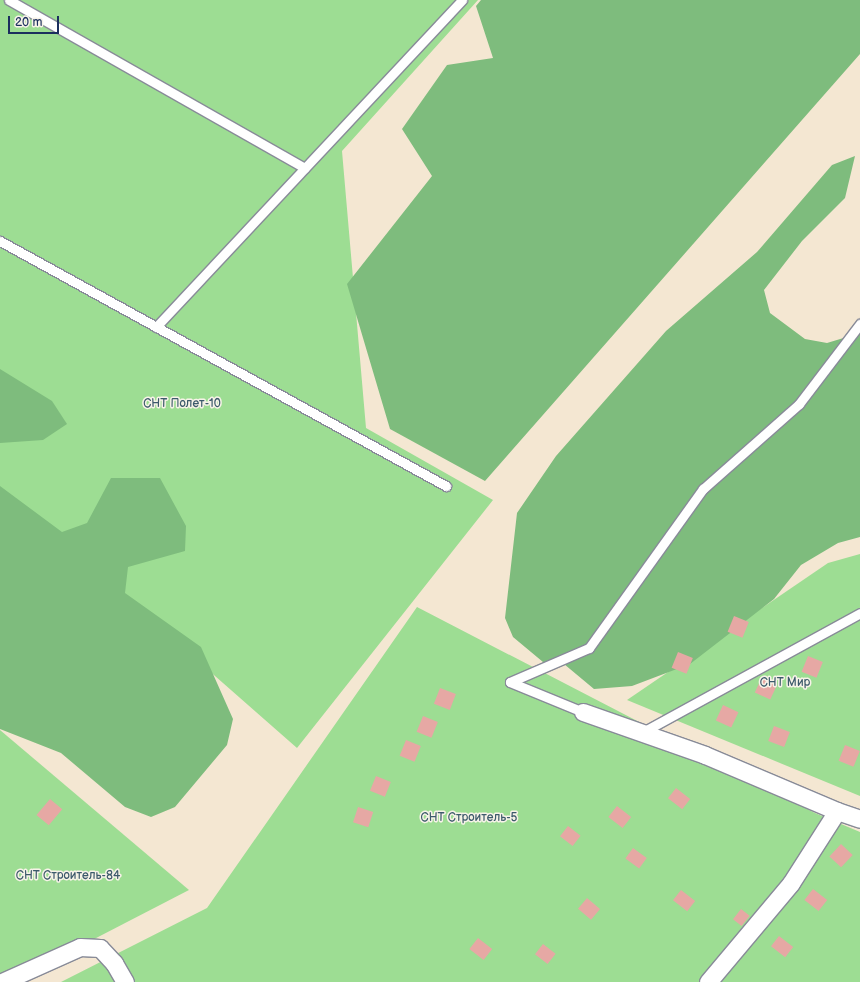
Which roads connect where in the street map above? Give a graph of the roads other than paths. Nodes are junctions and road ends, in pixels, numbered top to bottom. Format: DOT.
graph roads {
  1 [pos="9,0"];
  2 [pos="462,0"];
  3 [pos="305,168"];
  4 [pos="0,242"];
  5 [pos="860,324"];
  6 [pos="156,327"];
  7 [pos="446,486"];
  8 [pos="860,613"];
  9 [pos="583,712"];
  10 [pos="641,733"];
  11 [pos="837,811"];
  12 [pos="860,819"];
  13 [pos="2,982"];
  14 [pos="124,982"];
  15 [pos="708,982"];
  1 -- 3 [label="lane"];
  2 -- 3 [label="lane"];
  3 -- 6 [label="lane"];
  4 -- 6 [label="lane"];
  5 -- 9 [label="lane"];
  6 -- 7 [label="lane"];
  8 -- 10 [label="lane"];
  9 -- 10 [label="street"];
  10 -- 11 [label="street"];
  11 -- 12 [label="street"];
  11 -- 15 [label="street"];
  13 -- 14 [label="street"];
}
